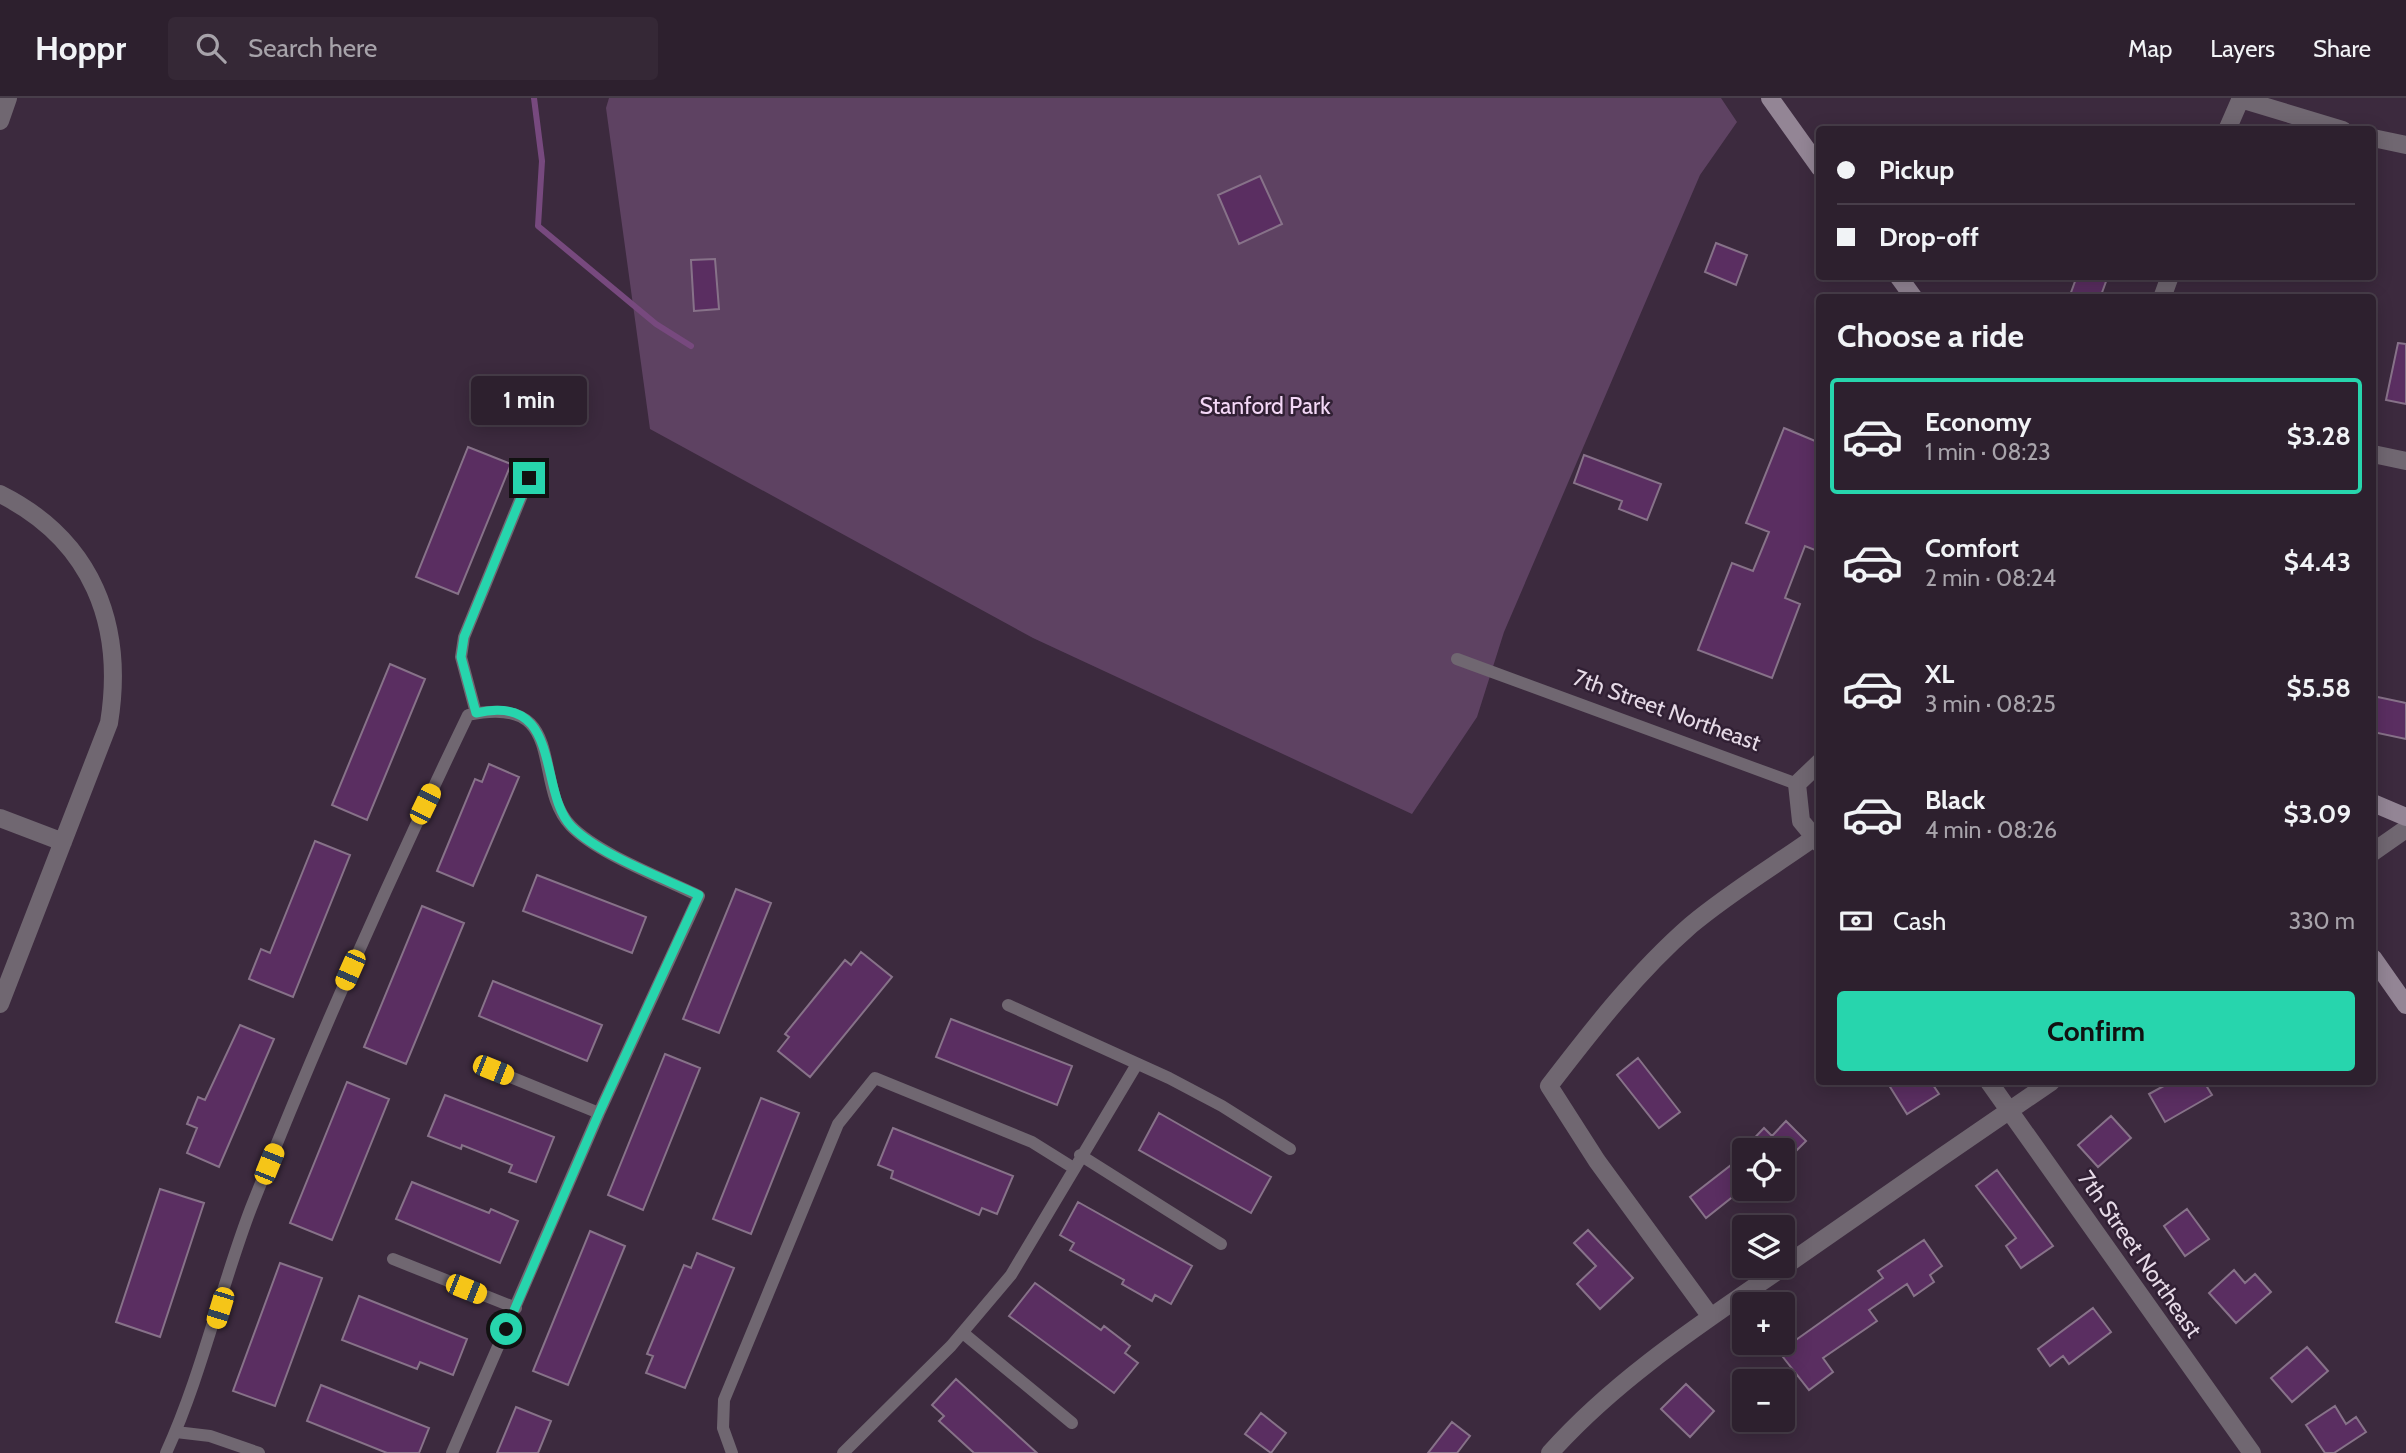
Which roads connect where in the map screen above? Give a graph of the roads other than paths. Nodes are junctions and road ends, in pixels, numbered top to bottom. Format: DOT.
graph roads {
  1 [pos="8,98"];
  2 [pos="1770,98"];
  3 [pos="2241,99"];
  4 [pos="0,121"];
  5 [pos="2229,126"];
  6 [pos="2330,126"];
  7 [pos="2376,139"];
  8 [pos="2406,145"];
  9 [pos="1816,162"];
  10 [pos="2376,455"];
  11 [pos="2406,461"];
  12 [pos="529,478"];
  13 [pos="0,494"];
  14 [pos="1457,659"];
  15 [pos="476,713"];
  16 [pos="1816,766"];
  17 [pos="1797,784"];
  18 [pos="2376,804"];
  19 [pos="2406,817"];
  20 [pos="0,818"];
  21 [pos="2406,829"];
  22 [pos="1816,840"];
  23 [pos="63,842"];
  24 [pos="1816,842"];
  25 [pos="2376,850"];
  26 [pos="2376,962"];
  27 [pos="0,1004"];
  28 [pos="1008,1005"];
  29 [pos="2406,1005"];
  30 [pos="1137,1063"];
  31 [pos="493,1070"];
  32 [pos="1991,1085"];
  33 [pos="2046,1085"];
  34 [pos="2009,1110"];
  35 [pos="599,1113"];
  36 [pos="1290,1149"];
  37 [pos="1080,1155"];
  38 [pos="1072,1167"];
  39 [pos="1221,1244"];
  40 [pos="393,1259"];
  41 [pos="516,1308"];
  42 [pos="1711,1317"];
  43 [pos="963,1333"];
  44 [pos="1072,1423"];
  45 [pos="176,1432"];
  46 [pos="166,1453"];
  47 [pos="259,1453"];
  48 [pos="452,1453"];
  49 [pos="732,1453"];
  50 [pos="843,1453"];
  51 [pos="1550,1453"];
  52 [pos="2252,1453"];
  1 -- 4 [label="street"];
  2 -- 9 [label="main road"];
  3 -- 5 [label="street"];
  3 -- 6 [label="street"];
  7 -- 8 [label="street"];
  10 -- 11 [label="street"];
  12 -- 15 [label="lane"];
  13 -- 23 [label="street"];
  14 -- 17 [label="lane, 7th Street Northeast"];
  15 -- 35 [label="lane"];
  15 -- 45 [label="lane"];
  16 -- 17 [label="street"];
  17 -- 22 [label="street"];
  18 -- 19 [label="main road"];
  20 -- 23 [label="street"];
  21 -- 25 [label="street"];
  23 -- 27 [label="street"];
  24 -- 42 [label="street"];
  26 -- 29 [label="main road"];
  28 -- 30 [label="lane"];
  30 -- 36 [label="lane"];
  30 -- 37 [label="lane"];
  31 -- 35 [label="lane"];
  32 -- 34 [label="street, 7th Street Northeast"];
  33 -- 34 [label="street"];
  34 -- 42 [label="street"];
  34 -- 52 [label="street, 7th Street Northeast"];
  35 -- 41 [label="lane"];
  37 -- 38 [label="lane"];
  37 -- 39 [label="lane"];
  38 -- 43 [label="lane"];
  38 -- 49 [label="lane"];
  40 -- 41 [label="lane"];
  41 -- 48 [label="lane"];
  42 -- 51 [label="street"];
  43 -- 44 [label="lane"];
  43 -- 50 [label="lane"];
  45 -- 46 [label="lane"];
  45 -- 47 [label="lane"];
}
